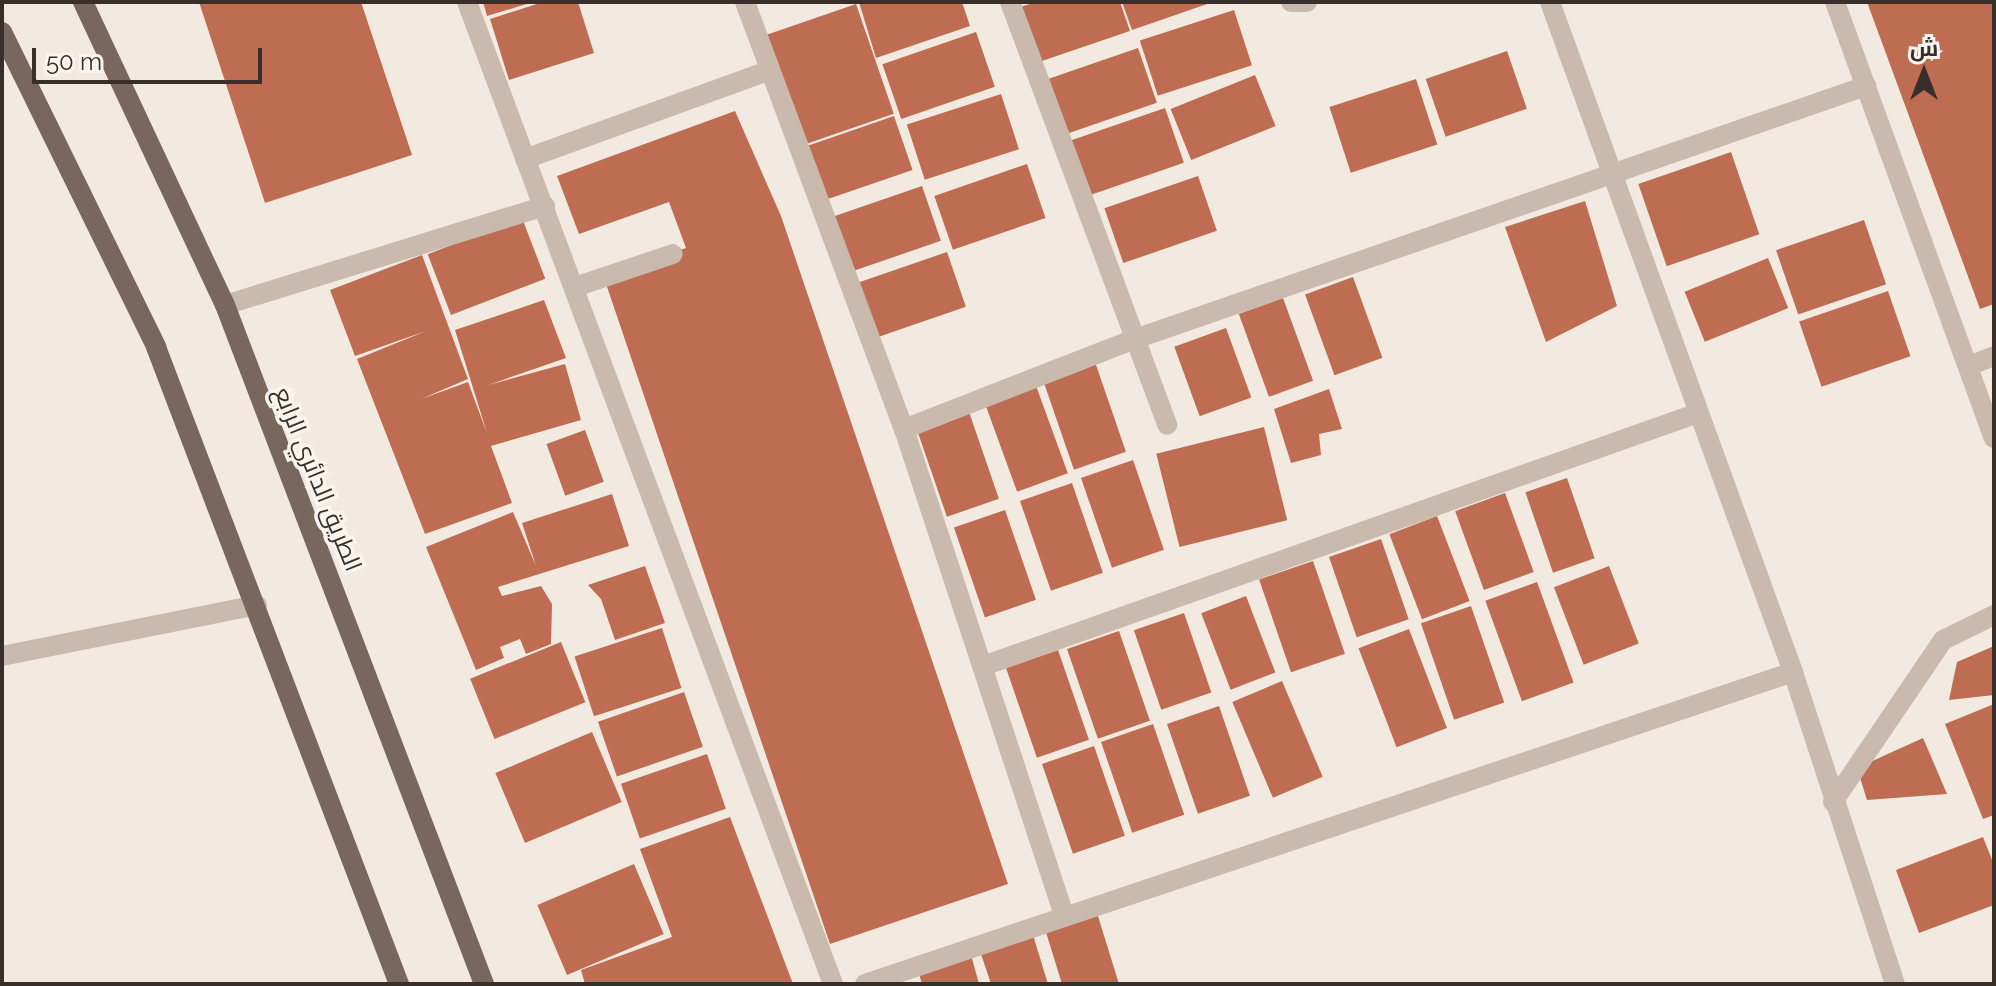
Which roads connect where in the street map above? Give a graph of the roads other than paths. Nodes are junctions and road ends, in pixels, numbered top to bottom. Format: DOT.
graph roads {
  1 [pos="83,2"];
  2 [pos="467,2"];
  3 [pos="745,2"];
  4 [pos="1010,2"];
  5 [pos="1291,2"];
  6 [pos="1307,2"];
  7 [pos="1550,2"];
  8 [pos="1835,2"];
  9 [pos="2,32"];
  10 [pos="768,71"];
  11 [pos="1866,86"];
  12 [pos="525,159"];
  13 [pos="1608,173"];
  14 [pos="545,206"];
  15 [pos="673,254"];
  16 [pos="575,287"];
  17 [pos="225,305"];
  18 [pos="1135,339"];
  19 [pos="1994,356"];
  20 [pos="1971,365"];
  21 [pos="1695,414"];
  22 [pos="1167,425"];
  23 [pos="904,429"];
  24 [pos="1994,438"];
  25 [pos="257,605"];
  26 [pos="1994,615"];
  27 [pos="2,656"];
  28 [pos="986,665"];
  29 [pos="1793,672"];
  30 [pos="1833,802"];
  31 [pos="1064,915"];
  32 [pos="399,984"];
  33 [pos="484,984"];
  34 [pos="833,984"];
  35 [pos="865,984"];
  36 [pos="1895,984"];
  1 -- 17 [label="main road, الطريق الدائري الرابع"];
  2 -- 12 [label="street"];
  3 -- 10 [label="street"];
  4 -- 18 [label="street"];
  5 -- 6 [label="street"];
  7 -- 13 [label="street"];
  8 -- 11 [label="street"];
  9 -- 25 [label="main road"];
  10 -- 12 [label="street"];
  10 -- 23 [label="street"];
  11 -- 13 [label="street"];
  11 -- 20 [label="street"];
  12 -- 14 [label="street"];
  13 -- 18 [label="street"];
  13 -- 21 [label="street"];
  14 -- 16 [label="street"];
  14 -- 17 [label="street"];
  15 -- 16 [label="street"];
  16 -- 34 [label="street"];
  17 -- 33 [label="main road, الطريق الدائري الرابع"];
  18 -- 22 [label="street"];
  18 -- 23 [label="street"];
  19 -- 20 [label="street"];
  20 -- 24 [label="street"];
  21 -- 28 [label="street"];
  21 -- 29 [label="street"];
  23 -- 28 [label="street"];
  25 -- 27 [label="street"];
  25 -- 32 [label="main road"];
  26 -- 30 [label="street"];
  28 -- 31 [label="street"];
  29 -- 30 [label="street"];
  29 -- 31 [label="street"];
  30 -- 36 [label="street"];
  31 -- 35 [label="street"];
}
